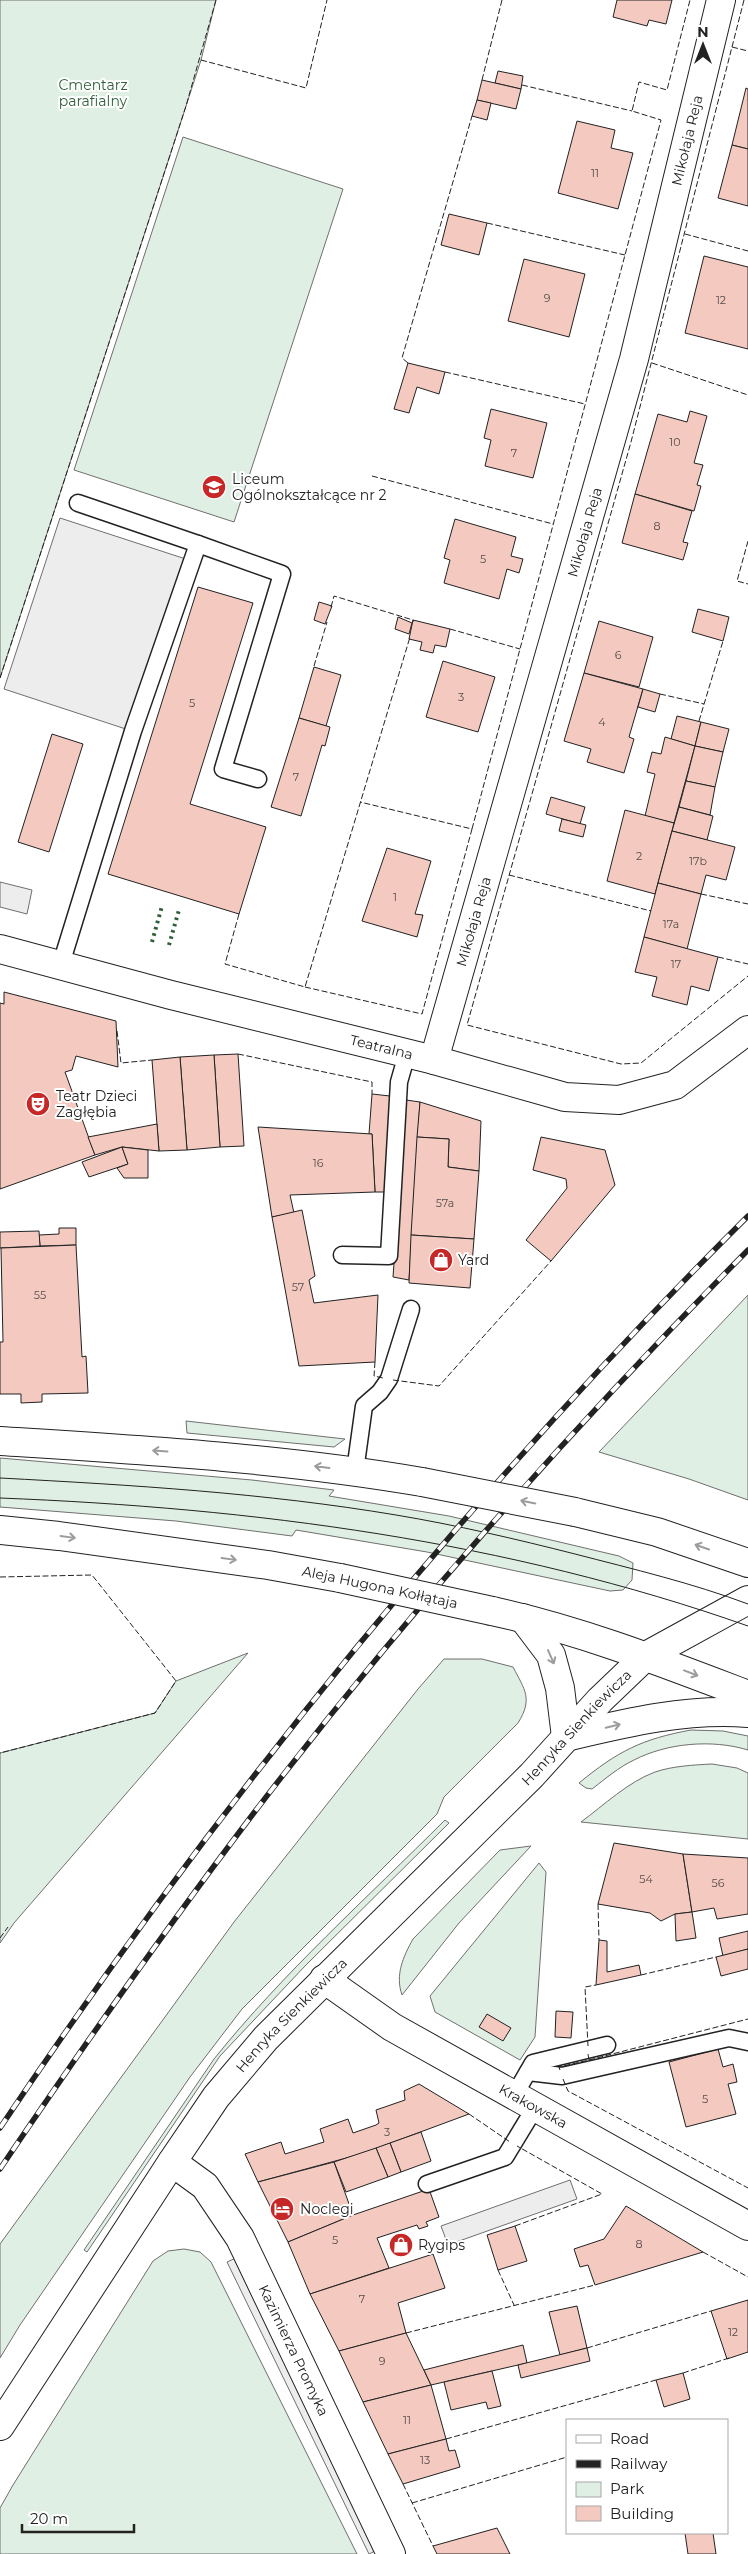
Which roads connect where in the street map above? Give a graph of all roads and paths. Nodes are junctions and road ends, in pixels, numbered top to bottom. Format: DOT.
graph roads {
  1 [pos="722,0"];
  2 [pos="78,502"];
  3 [pos="198,544"];
  4 [pos="258,779"];
  5 [pos="0,949"];
  6 [pos="61,964"];
  7 [pos="748,1030"];
  8 [pos="407,1054"];
  9 [pos="434,1060"];
  10 [pos="342,1255"];
  11 [pos="412,1309"];
  12 [pos="0,1441"];
  13 [pos="355,1471"];
  14 [pos="0,1530"];
  15 [pos="748,1563"];
  16 [pos="748,1600"];
  17 [pos="523,1618"];
  18 [pos="646,1656"];
  19 [pos="748,1695"];
  20 [pos="748,1713"];
  21 [pos="566,1737"];
  22 [pos="324,1979"];
  23 [pos="748,2042"];
  24 [pos="607,2045"];
  25 [pos="527,2091"];
  26 [pos="172,2162"];
  27 [pos="427,2184"];
  28 [pos="748,2226"];
  29 [pos="0,2426"];
  30 [pos="391,2554"];
  1 -- 9 [label="street, Mikołaja Reja"];
  2 -- 3 [label="lane"];
  3 -- 4 [label="lane"];
  3 -- 6 [label="lane"];
  5 -- 6 [label="street, Teatralna"];
  6 -- 8 [label="street, Teatralna"];
  7 -- 9 [label="street, Teatralna"];
  8 -- 9 [label="street, Teatralna"];
  8 -- 10 [label="lane"];
  11 -- 13 [label="lane"];
  13 -- 12 [label="street, one-way"];
  15 -- 13 [label="street, one-way, bridge"];
  14 -- 17 [label="street, Aleja Hugona Kołłątaja, one-way, bridge"];
  16 -- 18 [label="street, Henryka Sienkiewicza"];
  17 -- 18 [label="street, Aleja Hugona Kołłątaja"];
  17 -- 21 [label="street, one-way"];
  18 -- 19 [label="street, Aleja Hugona Kołłątaja, one-way"];
  18 -- 21 [label="street, Henryka Sienkiewicza"];
  21 -- 20 [label="street, one-way"];
  21 -- 22 [label="street, Henryka Sienkiewicza"];
  22 -- 25 [label="street, Krakowska"];
  22 -- 26 [label="street, Henryka Sienkiewicza"];
  23 -- 25 [label="lane"];
  24 -- 25 [label="lane"];
  25 -- 27 [label="lane"];
  25 -- 28 [label="street, Krakowska"];
  26 -- 29 [label="street, Henryka Sienkiewicza"];
  26 -- 30 [label="street, Kazimierza Promyka"];
}
